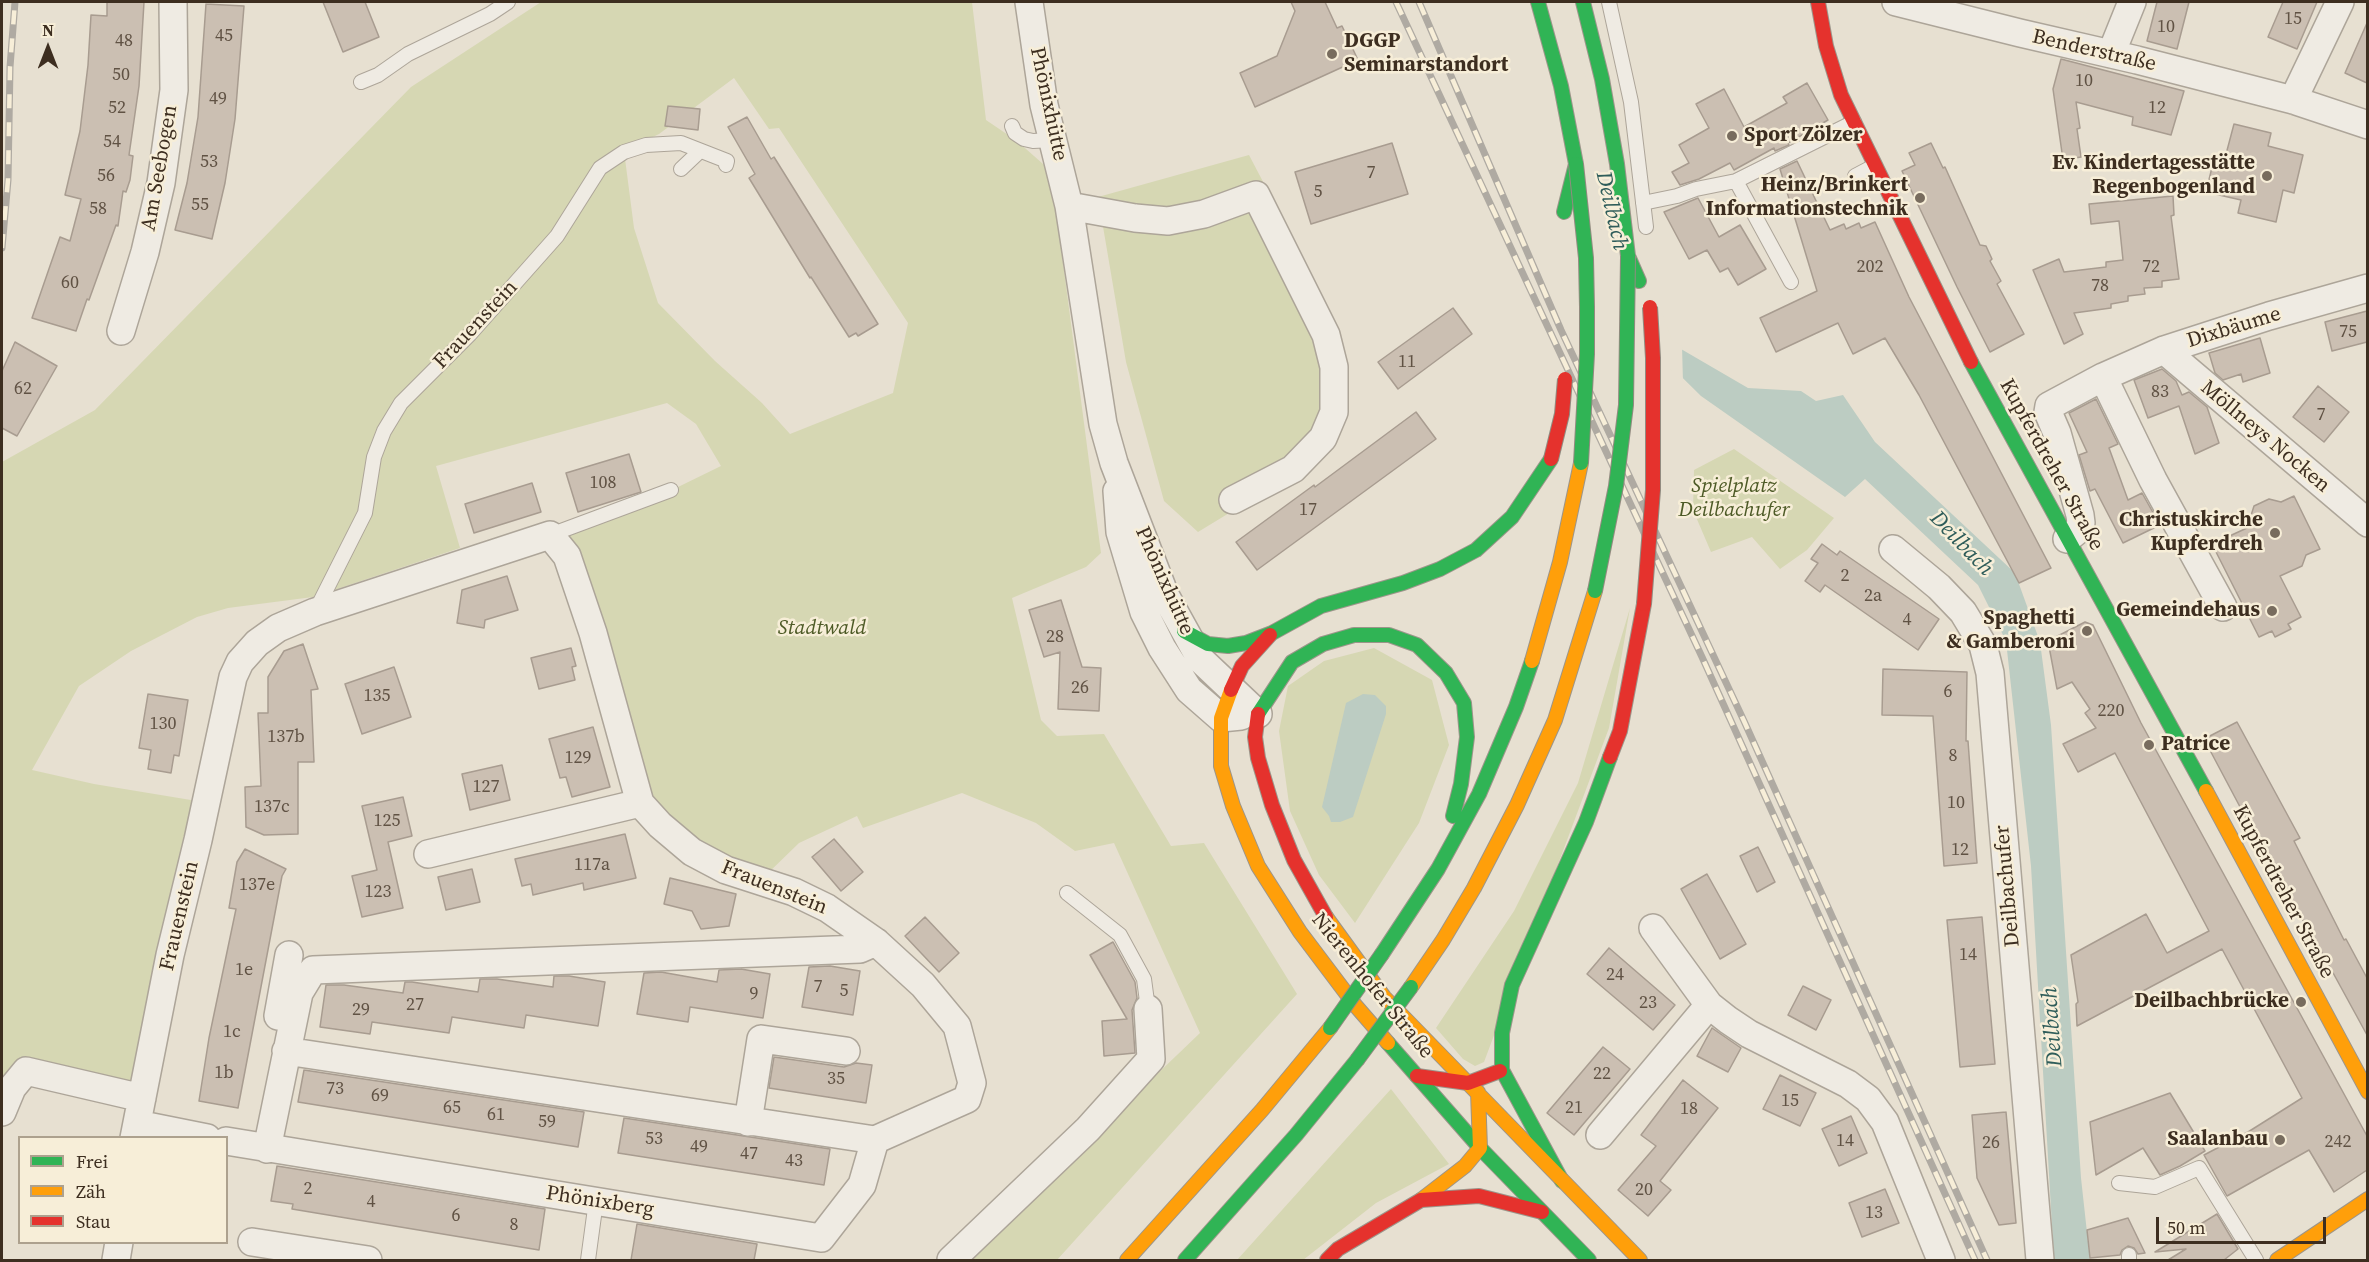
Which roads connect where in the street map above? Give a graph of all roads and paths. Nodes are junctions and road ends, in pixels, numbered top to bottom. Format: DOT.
graph roads {
  1 [pos="173,2"];
  2 [pos="508,2"];
  3 [pos="1029,2"];
  4 [pos="1538,2"];
  5 [pos="1583,2"];
  6 [pos="1609,2"];
  7 [pos="1818,2"];
  8 [pos="1896,2"];
  9 [pos="2132,2"];
  10 [pos="2340,2"];
  11 [pos="2111,54"];
  12 [pos="361,82"];
  13 [pos="2293,100"];
  14 [pos="1854,122"];
  15 [pos="2367,125"];
  16 [pos="1012,126"];
  17 [pos="1053,140"];
  18 [pos="700,151"];
  19 [pos="726,163"];
  20 [pos="1576,164"];
  21 [pos="1874,166"];
  22 [pos="681,169"];
  23 [pos="1855,176"];
  24 [pos="1736,181"];
  25 [pos="1643,202"];
  26 [pos="1069,206"];
  27 [pos="1565,224"];
  28 [pos="1646,227"];
  29 [pos="1628,256"];
  30 [pos="1791,282"];
  31 [pos="2367,288"];
  32 [pos="121,332"];
  33 [pos="2164,350"];
  34 [pos="1566,366"];
  35 [pos="2103,377"];
  36 [pos="1114,463"];
  37 [pos="671,490"];
  38 [pos="1233,500"];
  39 [pos="2367,523"];
  40 [pos="550,535"];
  41 [pos="2067,539"];
  42 [pos="1893,549"];
  43 [pos="2223,607"];
  44 [pos="315,612"];
  45 [pos="1184,631"];
  46 [pos="1272,633"];
  47 [pos="1231,690"];
  48 [pos="1258,714"];
  49 [pos="1221,718"];
  50 [pos="640,803"];
  51 [pos="428,854"];
  52 [pos="1438,869"];
  53 [pos="1067,893"];
  54 [pos="1653,928"];
  55 [pos="876,942"];
  56 [pos="289,955"];
  57 [pos="1709,1005"];
  58 [pos="1148,1009"];
  59 [pos="286,1051"];
  60 [pos="846,1051"];
  61 [pos="1502,1070"];
  62 [pos="1417,1076"];
  63 [pos="1473,1088"];
  64 [pos="2367,1092"];
  65 [pos="2,1112"];
  66 [pos="137,1120"];
  67 [pos="748,1122"];
  68 [pos="1600,1135"];
  69 [pos="203,1136"];
  70 [pos="875,1140"];
  71 [pos="228,1141"];
  72 [pos="260,1148"];
  73 [pos="1480,1148"];
  74 [pos="1562,1181"];
  75 [pos="2119,1183"];
  76 [pos="2367,1199"];
  77 [pos="1421,1200"];
  78 [pos="596,1201"];
  79 [pos="1542,1212"];
  80 [pos="252,1242"];
  81 [pos="119,1244"];
  82 [pos="116,1260"];
  83 [pos="368,1260"];
  84 [pos="588,1260"];
  85 [pos="951,1260"];
  86 [pos="1127,1260"];
  87 [pos="1185,1260"];
  88 [pos="1327,1260"];
  89 [pos="1589,1260"];
  90 [pos="1640,1260"];
  91 [pos="1941,1260"];
  92 [pos="2040,1260"];
  93 [pos="2256,1260"];
  94 [pos="2277,1260"];
  1 -- 32 [label="street, Am Seebogen"];
  2 -- 12 [label="lane"];
  3 -- 17 [label="street, Phönixhütte"];
  4 -- 20 [label="main road"];
  5 -- 29 [label="main road"];
  6 -- 25 [label="lane"];
  7 -- 14 [label="main road, Kupferdreher Straße"];
  8 -- 11 [label="street, Benderstraße"];
  9 -- 11 [label="street"];
  10 -- 13 [label="street"];
  11 -- 13 [label="street, Benderstraße"];
  13 -- 15 [label="street, Benderstraße"];
  14 -- 21 [label="main road, Kupferdreher Straße"];
  14 -- 24 [label="lane"];
  16 -- 17 [label="lane"];
  17 -- 26 [label="street, Phönixhütte"];
  18 -- 19 [label="lane, Frauenstein"];
  18 -- 22 [label="lane"];
  18 -- 44 [label="lane, Frauenstein"];
  20 -- 27 [label="main road"];
  20 -- 52 [label="main road, bridge"];
  21 -- 23 [label="lane"];
  21 -- 41 [label="main road, Kupferdreher Straße"];
  24 -- 25 [label="lane"];
  24 -- 30 [label="lane"];
  25 -- 28 [label="lane"];
  26 -- 36 [label="street, Phönixhütte"];
  26 -- 38 [label="street"];
  29 -- 61 [label="main road, bridge"];
  29 -- 87 [label="main road, bridge"];
  31 -- 33 [label="street, Dixbäume"];
  33 -- 35 [label="street, Dixbäume"];
  33 -- 39 [label="street, Möllneys Nocken"];
  34 -- 46 [label="main road, bridge"];
  35 -- 41 [label="street, Dixbäume"];
  35 -- 43 [label="street"];
  36 -- 45 [label="street, Phönixhütte"];
  36 -- 49 [label="street, Phönixhütte"];
  37 -- 40 [label="lane, Frauenstein"];
  40 -- 44 [label="street, Frauenstein"];
  40 -- 50 [label="street, Frauenstein"];
  41 -- 64 [label="main road, Kupferdreher Straße"];
  42 -- 92 [label="street, Deilbachufer"];
  44 -- 66 [label="street, Frauenstein"];
  45 -- 46 [label="main road"];
  45 -- 47 [label="street, Phönixhütte"];
  46 -- 47 [label="main road, Nierenhofer Straße"];
  47 -- 48 [label="street, Phönixhütte"];
  47 -- 49 [label="main road, Nierenhofer Straße"];
  48 -- 49 [label="street"];
  48 -- 52 [label="main road"];
  48 -- 63 [label="main road, Nierenhofer Straße"];
  49 -- 62 [label="main road, Nierenhofer Straße"];
  50 -- 51 [label="street"];
  50 -- 55 [label="street, Frauenstein"];
  52 -- 86 [label="main road, bridge"];
  53 -- 58 [label="lane"];
  54 -- 57 [label="street"];
  55 -- 59 [label="street"];
  55 -- 70 [label="street, Frauenstein"];
  56 -- 72 [label="street"];
  57 -- 68 [label="street"];
  57 -- 91 [label="street"];
  58 -- 85 [label="street"];
  59 -- 67 [label="street"];
  59 -- 72 [label="street"];
  60 -- 67 [label="street"];
  61 -- 63 [label="main road"];
  61 -- 74 [label="main road"];
  62 -- 63 [label="main road"];
  62 -- 73 [label="main road, Nierenhofer Straße"];
  63 -- 73 [label="main road"];
  63 -- 74 [label="main road, Nierenhofer Straße"];
  65 -- 66 [label="street"];
  66 -- 69 [label="street"];
  67 -- 70 [label="street"];
  70 -- 78 [label="street, Phönixberg"];
  71 -- 72 [label="street, Phönixberg"];
  72 -- 78 [label="street, Phönixberg"];
  73 -- 77 [label="main road"];
  73 -- 79 [label="main road, Nierenhofer Straße"];
  74 -- 90 [label="main road, Nierenhofer Straße"];
  75 -- 93 [label="lane"];
  76 -- 94 [label="main road"];
  77 -- 79 [label="main road"];
  77 -- 88 [label="main road"];
  78 -- 84 [label="lane"];
  79 -- 89 [label="main road, Nierenhofer Straße"];
  80 -- 83 [label="street"];
  81 -- 82 [label="street"];
}
